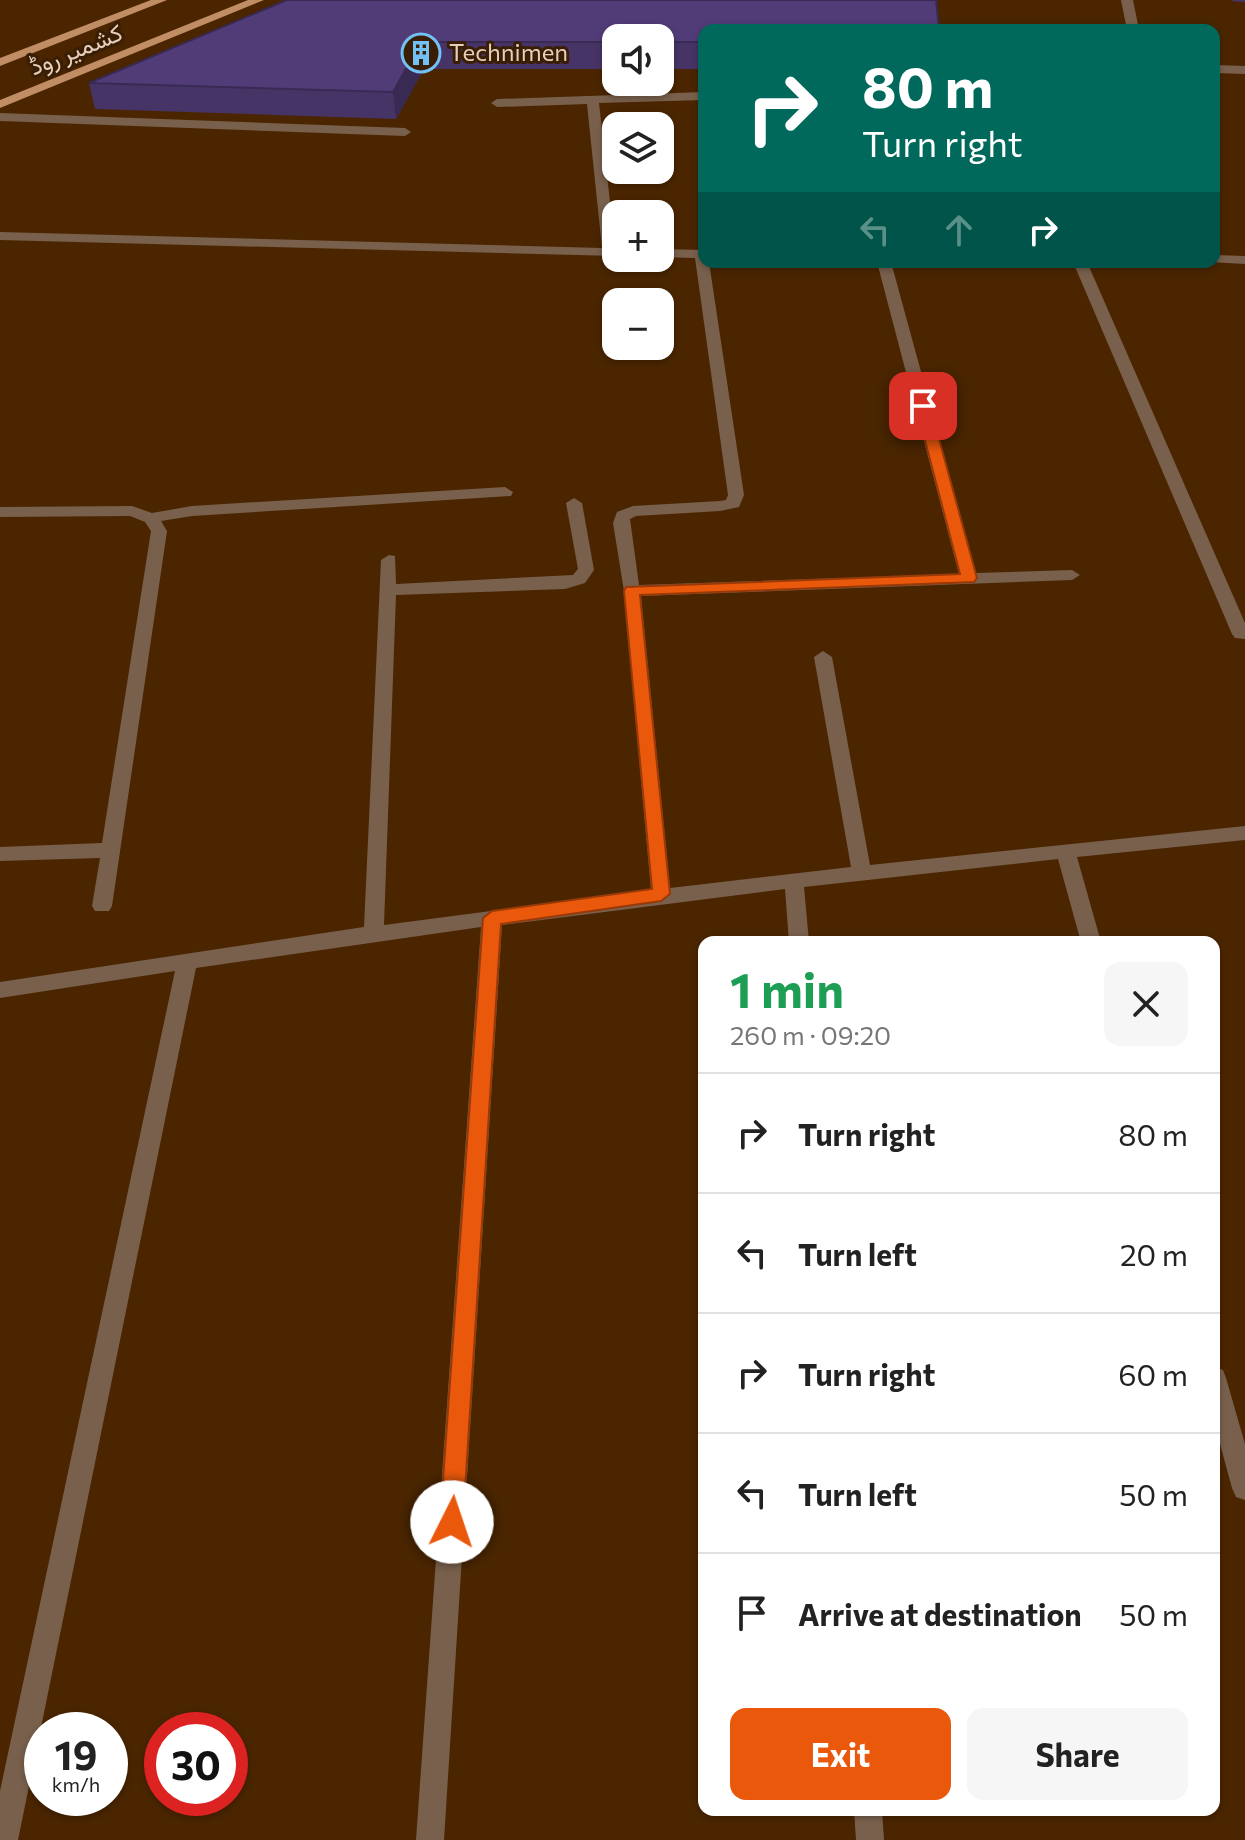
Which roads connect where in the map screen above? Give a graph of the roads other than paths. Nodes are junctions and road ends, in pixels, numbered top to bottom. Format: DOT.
graph roads {
  1 [pos="161,0"];
  2 [pos="258,0"];
  3 [pos="1127,0"];
  4 [pos="1132,24"];
  5 [pos="0,62"];
  6 [pos="1220,69"];
  7 [pos="1245,70"];
  8 [pos="698,96"];
  9 [pos="593,101"];
  10 [pos="497,103"];
  11 [pos="0,104"];
  12 [pos="0,117"];
  13 [pos="405,132"];
  14 [pos="605,200"];
  15 [pos="0,236"];
  16 [pos="602,252"];
  17 [pos="674,253"];
  18 [pos="698,254"];
  19 [pos="1220,259"];
  20 [pos="1245,260"];
  21 [pos="705,268"];
  22 [pos="886,268"];
  23 [pos="1083,268"];
  24 [pos="505,492"];
  25 [pos="574,503"];
  26 [pos="0,512"];
  27 [pos="151,518"];
  28 [pos="389,560"];
  29 [pos="1072,575"];
  30 [pos="969,578"];
  31 [pos="387,590"];
  32 [pos="632,591"];
  33 [pos="1241,634"];
  34 [pos="823,657"];
  35 [pos="1245,833"];
  36 [pos="111,850"];
  37 [pos="1065,850"];
  38 [pos="0,854"];
  39 [pos="862,873"];
  40 [pos="794,880"];
  41 [pos="661,894"];
  42 [pos="102,906"];
  43 [pos="492,918"];
  44 [pos="374,934"];
  45 [pos="799,936"];
  46 [pos="1089,936"];
  47 [pos="187,960"];
  48 [pos="0,990"];
  49 [pos="1220,1399"];
  50 [pos="1245,1488"];
  51 [pos="868,1816"];
  52 [pos="4,1840"];
  53 [pos="430,1840"];
  54 [pos="870,1840"];
  1 -- 5 [label="main road, کشمیر روڈ"];
  2 -- 11 [label="main road, کشمیر روڈ"];
  3 -- 4 [label="street"];
  6 -- 7 [label="street"];
  8 -- 9 [label="street"];
  9 -- 10 [label="street"];
  9 -- 14 [label="street"];
  12 -- 13 [label="street"];
  15 -- 16 [label="street"];
  17 -- 18 [label="street"];
  19 -- 20 [label="street"];
  21 -- 32 [label="street"];
  22 -- 30 [label="street"];
  23 -- 33 [label="street"];
  24 -- 27 [label="street"];
  25 -- 31 [label="street"];
  26 -- 27 [label="street"];
  27 -- 36 [label="street"];
  28 -- 31 [label="street"];
  29 -- 30 [label="street"];
  30 -- 32 [label="street"];
  31 -- 44 [label="street"];
  32 -- 41 [label="street"];
  34 -- 39 [label="street"];
  35 -- 37 [label="street"];
  36 -- 38 [label="street"];
  36 -- 42 [label="street"];
  37 -- 39 [label="street"];
  37 -- 46 [label="street"];
  39 -- 40 [label="street"];
  40 -- 41 [label="street"];
  40 -- 45 [label="street"];
  41 -- 43 [label="street"];
  43 -- 44 [label="street"];
  43 -- 53 [label="street"];
  44 -- 47 [label="street"];
  47 -- 48 [label="street"];
  47 -- 52 [label="street"];
  49 -- 50 [label="street"];
  51 -- 54 [label="street"];
}
